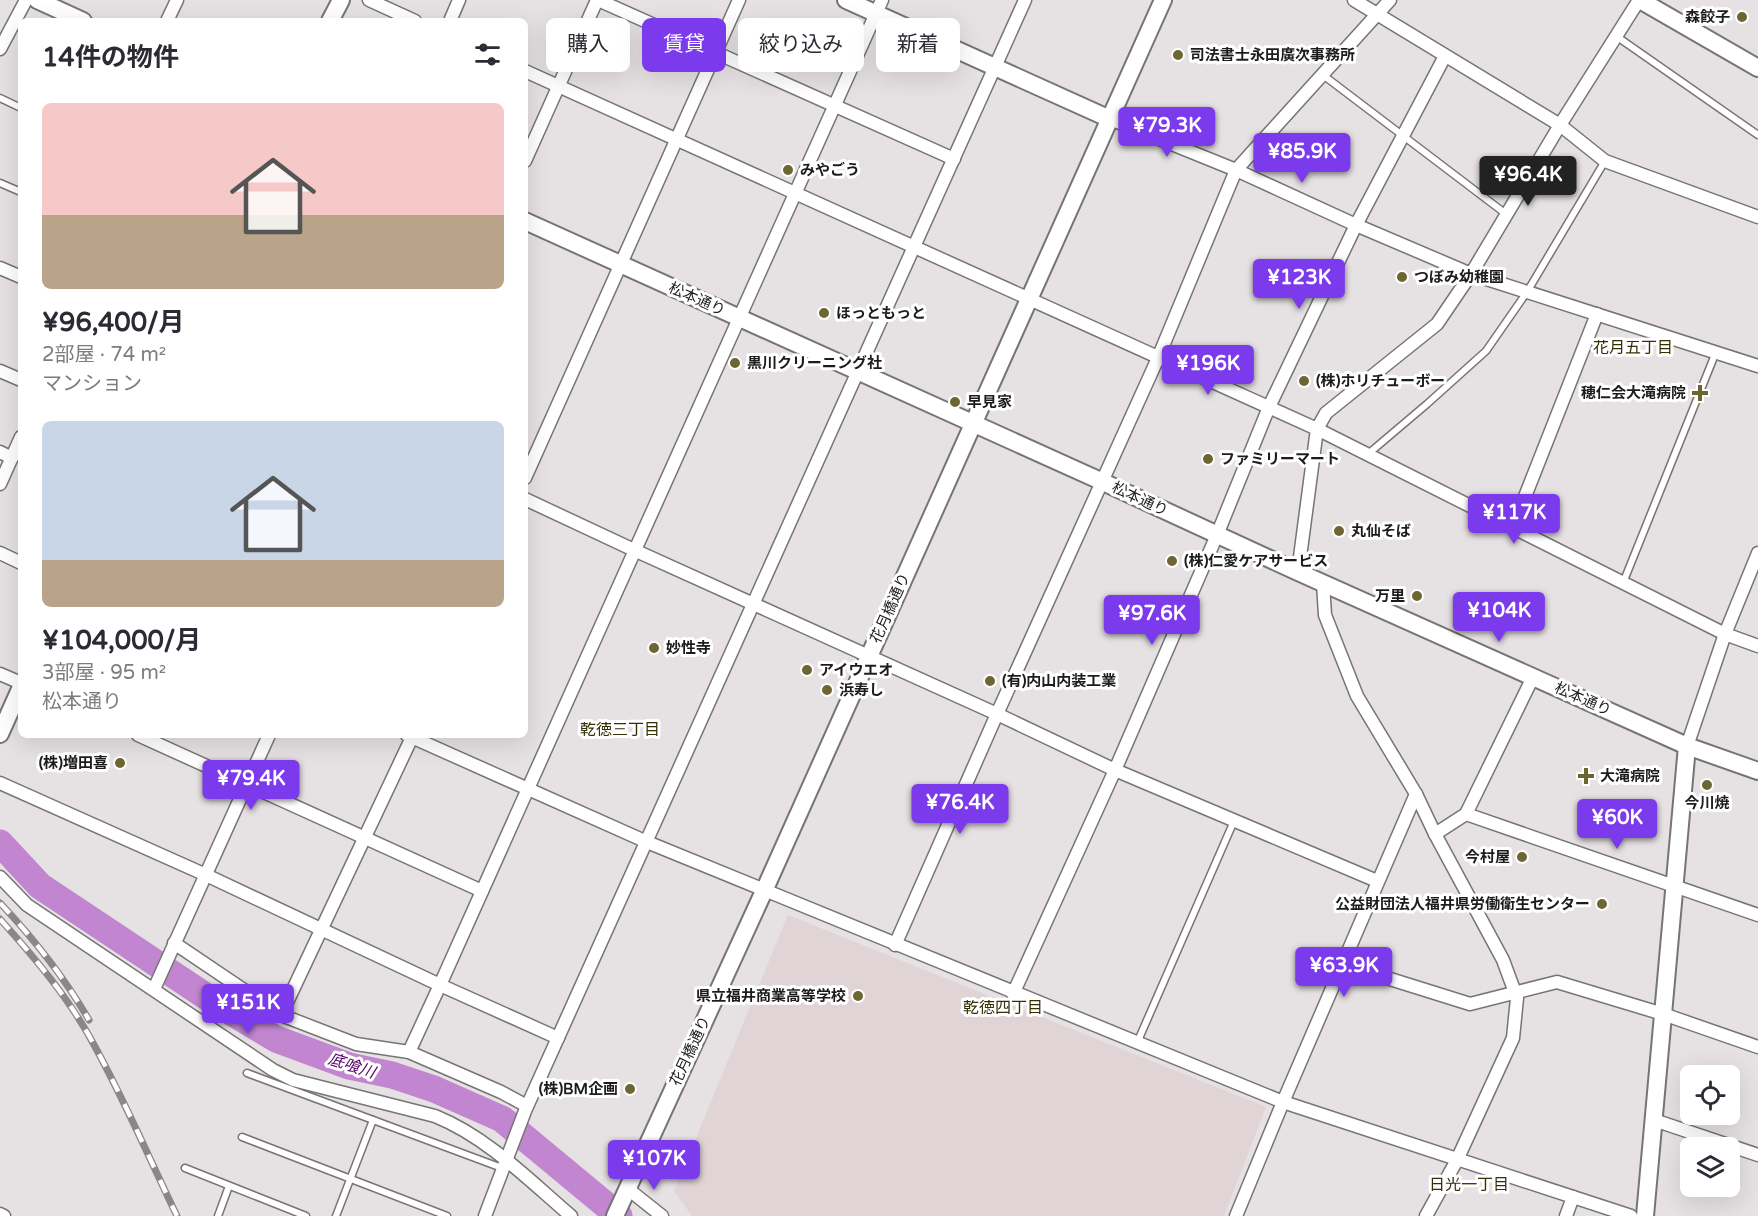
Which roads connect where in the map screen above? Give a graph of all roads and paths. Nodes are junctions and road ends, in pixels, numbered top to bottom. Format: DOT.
graph roads {
  1 [pos="26,0"];
  2 [pos="37,0"];
  3 [pos="177,0"];
  4 [pos="341,0"];
  5 [pos="369,0"];
  6 [pos="459,0"];
  7 [pos="598,0"];
  8 [pos="740,0"];
  9 [pos="846,0"];
  10 [pos="1025,0"];
  11 [pos="1163,0"];
  12 [pos="1354,0"];
  13 [pos="1390,0"];
  14 [pos="1640,0"];
  15 [pos="879,7"];
  16 [pos="1378,14"];
  17 [pos="76,18"];
  18 [pos="168,18"];
  19 [pos="332,18"];
  20 [pos="408,18"];
  21 [pos="451,18"];
  22 [pos="642,19"];
  23 [pos="726,30"];
  24 [pos="1616,36"];
  25 [pos="0,49"];
  26 [pos="726,56"];
  27 [pos="1445,56"];
  28 [pos="995,68"];
  29 [pos="1758,68"];
  30 [pos="528,72"];
  31 [pos="707,72"];
  32 [pos="1323,75"];
  33 [pos="559,86"];
  34 [pos="0,98"];
  35 [pos="834,105"];
  36 [pos="18,107"];
  37 [pos="1110,118"];
  38 [pos="1560,125"];
  39 [pos="1758,135"];
  40 [pos="1403,136"];
  41 [pos="676,140"];
  42 [pos="528,154"];
  43 [pos="954,159"];
  44 [pos="1605,160"];
  45 [pos="1236,170"];
  46 [pos="0,183"];
  47 [pos="18,191"];
  48 [pos="794,193"];
  49 [pos="1506,214"];
  50 [pos="1758,217"];
  51 [pos="528,222"];
  52 [pos="1356,225"];
  53 [pos="913,247"];
  54 [pos="620,264"];
  55 [pos="0,268"];
  56 [pos="1471,274"];
  57 [pos="18,276"];
  58 [pos="1527,292"];
  59 [pos="1028,300"];
  60 [pos="1597,314"];
  61 [pos="738,318"];
  62 [pos="1716,352"];
  63 [pos="1158,358"];
  64 [pos="1758,366"];
  65 [pos="0,371"];
  66 [pos="856,371"];
  67 [pos="18,379"];
  68 [pos="1269,407"];
  69 [pos="972,424"];
  70 [pos="1317,429"];
  71 [pos="18,441"];
  72 [pos="1368,454"];
  73 [pos="6,455"];
  74 [pos="528,471"];
  75 [pos="1103,482"];
  76 [pos="0,484"];
  77 [pos="528,500"];
  78 [pos="1513,527"];
  79 [pos="1217,535"];
  80 [pos="634,550"];
  81 [pos="0,553"];
  82 [pos="1758,553"];
  83 [pos="18,562"];
  84 [pos="1298,572"];
  85 [pos="1323,583"];
  86 [pos="1623,583"];
  87 [pos="754,603"];
  88 [pos="1725,634"];
  89 [pos="1758,646"];
  90 [pos="869,656"];
  91 [pos="0,674"];
  92 [pos="1533,677"];
  93 [pos="18,683"];
  94 [pos="18,692"];
  95 [pos="997,714"];
  96 [pos="0,734"];
  97 [pos="145,738"];
  98 [pos="268,738"];
  99 [pos="410,738"];
  100 [pos="415,738"];
  101 [pos="1687,746"];
  102 [pos="1114,770"];
  103 [pos="1758,771"];
  104 [pos="0,783"];
  105 [pos="248,784"];
  106 [pos="529,789"];
  107 [pos="1416,794"];
  108 [pos="1466,814"];
  109 [pos="1234,820"];
  110 [pos="1435,834"];
  111 [pos="365,838"];
  112 [pos="647,842"];
  113 [pos="206,875"];
  114 [pos="0,877"];
  115 [pos="1377,881"];
  116 [pos="1674,886"];
  117 [pos="482,891"];
  118 [pos="764,891"];
  119 [pos="1758,915"];
  120 [pos="322,931"];
  121 [pos="174,943"];
  122 [pos="895,945"];
  123 [pos="1342,964"];
  124 [pos="440,984"];
  125 [pos="154,989"];
  126 [pos="1515,992"];
  127 [pos="1013,994"];
  128 [pos="1663,1014"];
  129 [pos="281,1015"];
  130 [pos="558,1038"];
  131 [pos="1137,1043"];
  132 [pos="1758,1047"];
  133 [pos="409,1052"];
  134 [pos="247,1073"];
  135 [pos="1283,1102"];
  136 [pos="526,1108"];
  137 [pos="373,1120"];
  138 [pos="1653,1120"];
  139 [pos="242,1137"];
  140 [pos="1758,1155"];
  141 [pos="506,1159"];
  142 [pos="1457,1160"];
  143 [pos="185,1168"];
  144 [pos="351,1179"];
  145 [pos="229,1186"];
  146 [pos="625,1194"];
  147 [pos="1573,1197"];
  148 [pos="218,1216"];
  149 [pos="306,1216"];
  150 [pos="336,1216"];
  151 [pos="447,1216"];
  152 [pos="485,1216"];
  153 [pos="572,1216"];
  154 [pos="615,1216"];
  155 [pos="662,1216"];
  156 [pos="1236,1216"];
  157 [pos="1426,1216"];
  158 [pos="1566,1216"];
  159 [pos="1631,1216"];
  160 [pos="1645,1216"];
  1 -- 25 [label="street"];
  2 -- 17 [label="street"];
  3 -- 18 [label="street"];
  4 -- 19 [label="street"];
  5 -- 20 [label="street"];
  6 -- 21 [label="street"];
  7 -- 22 [label="street"];
  7 -- 33 [label="street"];
  8 -- 23 [label="street"];
  9 -- 15 [label="street"];
  10 -- 28 [label="street"];
  11 -- 37 [label="street, 花月橋通り"];
  12 -- 16 [label="street"];
  13 -- 16 [label="street"];
  14 -- 24 [label="street"];
  14 -- 29 [label="street"];
  15 -- 28 [label="street"];
  15 -- 35 [label="street"];
  16 -- 27 [label="street"];
  16 -- 32 [label="street"];
  24 -- 38 [label="street"];
  24 -- 39 [label="lane"];
  26 -- 35 [label="street"];
  27 -- 38 [label="street"];
  27 -- 40 [label="street"];
  28 -- 37 [label="street"];
  28 -- 43 [label="street"];
  30 -- 33 [label="street"];
  31 -- 41 [label="street"];
  32 -- 40 [label="lane"];
  32 -- 45 [label="street"];
  33 -- 41 [label="street"];
  33 -- 42 [label="street"];
  34 -- 36 [label="lane"];
  35 -- 43 [label="street"];
  35 -- 48 [label="street"];
  37 -- 45 [label="street"];
  37 -- 59 [label="street, 花月橋通り"];
  38 -- 44 [label="street"];
  38 -- 49 [label="street"];
  40 -- 49 [label="lane"];
  40 -- 52 [label="street"];
  41 -- 48 [label="street"];
  41 -- 54 [label="street"];
  43 -- 53 [label="street"];
  44 -- 50 [label="street"];
  44 -- 58 [label="lane"];
  45 -- 52 [label="street"];
  45 -- 63 [label="street"];
  46 -- 47 [label="lane"];
  48 -- 53 [label="street"];
  48 -- 61 [label="street"];
  49 -- 56 [label="street"];
  51 -- 54 [label="street, 松本通り"];
  52 -- 56 [label="street"];
  52 -- 68 [label="street"];
  53 -- 59 [label="street"];
  53 -- 66 [label="street"];
  54 -- 61 [label="street, 松本通り"];
  54 -- 74 [label="street"];
  55 -- 57 [label="street"];
  56 -- 58 [label="street"];
  56 -- 70 [label="street"];
  58 -- 60 [label="street"];
  58 -- 72 [label="lane"];
  59 -- 63 [label="street"];
  59 -- 69 [label="street, 花月橋通り"];
  60 -- 62 [label="street"];
  60 -- 78 [label="street"];
  61 -- 66 [label="street, 松本通り"];
  61 -- 80 [label="street"];
  62 -- 64 [label="street"];
  62 -- 86 [label="lane"];
  63 -- 68 [label="street"];
  63 -- 75 [label="street"];
  65 -- 67 [label="street"];
  66 -- 69 [label="street, 松本通り"];
  66 -- 87 [label="street"];
  68 -- 70 [label="street"];
  68 -- 79 [label="street"];
  69 -- 75 [label="street, 松本通り"];
  69 -- 90 [label="street, 花月橋通り"];
  70 -- 72 [label="street"];
  70 -- 84 [label="street"];
  71 -- 73 [label="street"];
  72 -- 78 [label="street"];
  73 -- 76 [label="street"];
  75 -- 79 [label="street, 松本通り"];
  75 -- 95 [label="street"];
  77 -- 80 [label="street"];
  78 -- 86 [label="street"];
  79 -- 84 [label="street, 松本通り"];
  79 -- 102 [label="street"];
  80 -- 87 [label="street"];
  80 -- 106 [label="street"];
  81 -- 83 [label="street"];
  82 -- 88 [label="street"];
  84 -- 85 [label="street, 松本通り"];
  85 -- 92 [label="street, 松本通り"];
  85 -- 107 [label="street"];
  86 -- 88 [label="street"];
  87 -- 90 [label="street"];
  87 -- 112 [label="street"];
  88 -- 89 [label="street"];
  88 -- 101 [label="street"];
  90 -- 95 [label="street"];
  90 -- 118 [label="street, 花月橋通り"];
  91 -- 93 [label="street"];
  92 -- 101 [label="street, 松本通り"];
  92 -- 108 [label="street"];
  94 -- 96 [label="street"];
  95 -- 102 [label="street"];
  95 -- 122 [label="street"];
  97 -- 105 [label="street"];
  98 -- 105 [label="street"];
  99 -- 111 [label="street"];
  100 -- 106 [label="street"];
  101 -- 103 [label="street, 松本通り"];
  101 -- 116 [label="street"];
  102 -- 109 [label="street"];
  102 -- 127 [label="street"];
  104 -- 113 [label="street"];
  105 -- 111 [label="street"];
  105 -- 113 [label="street"];
  106 -- 112 [label="street"];
  106 -- 117 [label="street"];
  107 -- 110 [label="street"];
  107 -- 115 [label="street"];
  108 -- 110 [label="street"];
  108 -- 116 [label="street"];
  109 -- 115 [label="street"];
  109 -- 131 [label="lane"];
  110 -- 126 [label="street"];
  111 -- 117 [label="street"];
  111 -- 120 [label="street"];
  112 -- 118 [label="street"];
  112 -- 130 [label="street"];
  113 -- 120 [label="street"];
  113 -- 121 [label="street"];
  114 -- 125 [label="street"];
  115 -- 123 [label="street"];
  116 -- 119 [label="street"];
  116 -- 128 [label="street"];
  117 -- 124 [label="street"];
  118 -- 122 [label="street"];
  118 -- 146 [label="street, 花月橋通り"];
  120 -- 124 [label="street"];
  120 -- 129 [label="street"];
  121 -- 125 [label="street"];
  121 -- 129 [label="street"];
  122 -- 127 [label="street"];
  123 -- 126 [label="street"];
  123 -- 135 [label="street"];
  124 -- 130 [label="street"];
  124 -- 133 [label="street"];
  125 -- 141 [label="street"];
  126 -- 128 [label="street"];
  126 -- 142 [label="street"];
  127 -- 131 [label="street"];
  128 -- 132 [label="street"];
  128 -- 138 [label="street"];
  129 -- 133 [label="street"];
  130 -- 136 [label="street"];
  131 -- 135 [label="street"];
  133 -- 136 [label="street"];
  134 -- 137 [label="lane"];
  135 -- 142 [label="street"];
  135 -- 156 [label="street"];
  136 -- 141 [label="street"];
  137 -- 141 [label="lane"];
  137 -- 144 [label="lane"];
  138 -- 140 [label="street"];
  138 -- 160 [label="street"];
  139 -- 144 [label="lane"];
  141 -- 152 [label="street"];
  141 -- 153 [label="street"];
  142 -- 147 [label="street"];
  142 -- 157 [label="street"];
  143 -- 145 [label="lane"];
  144 -- 150 [label="lane"];
  144 -- 151 [label="lane"];
  145 -- 148 [label="lane"];
  145 -- 149 [label="lane"];
  146 -- 154 [label="street, 花月橋通り"];
  146 -- 155 [label="street"];
  147 -- 158 [label="street"];
  147 -- 159 [label="street"];
}
